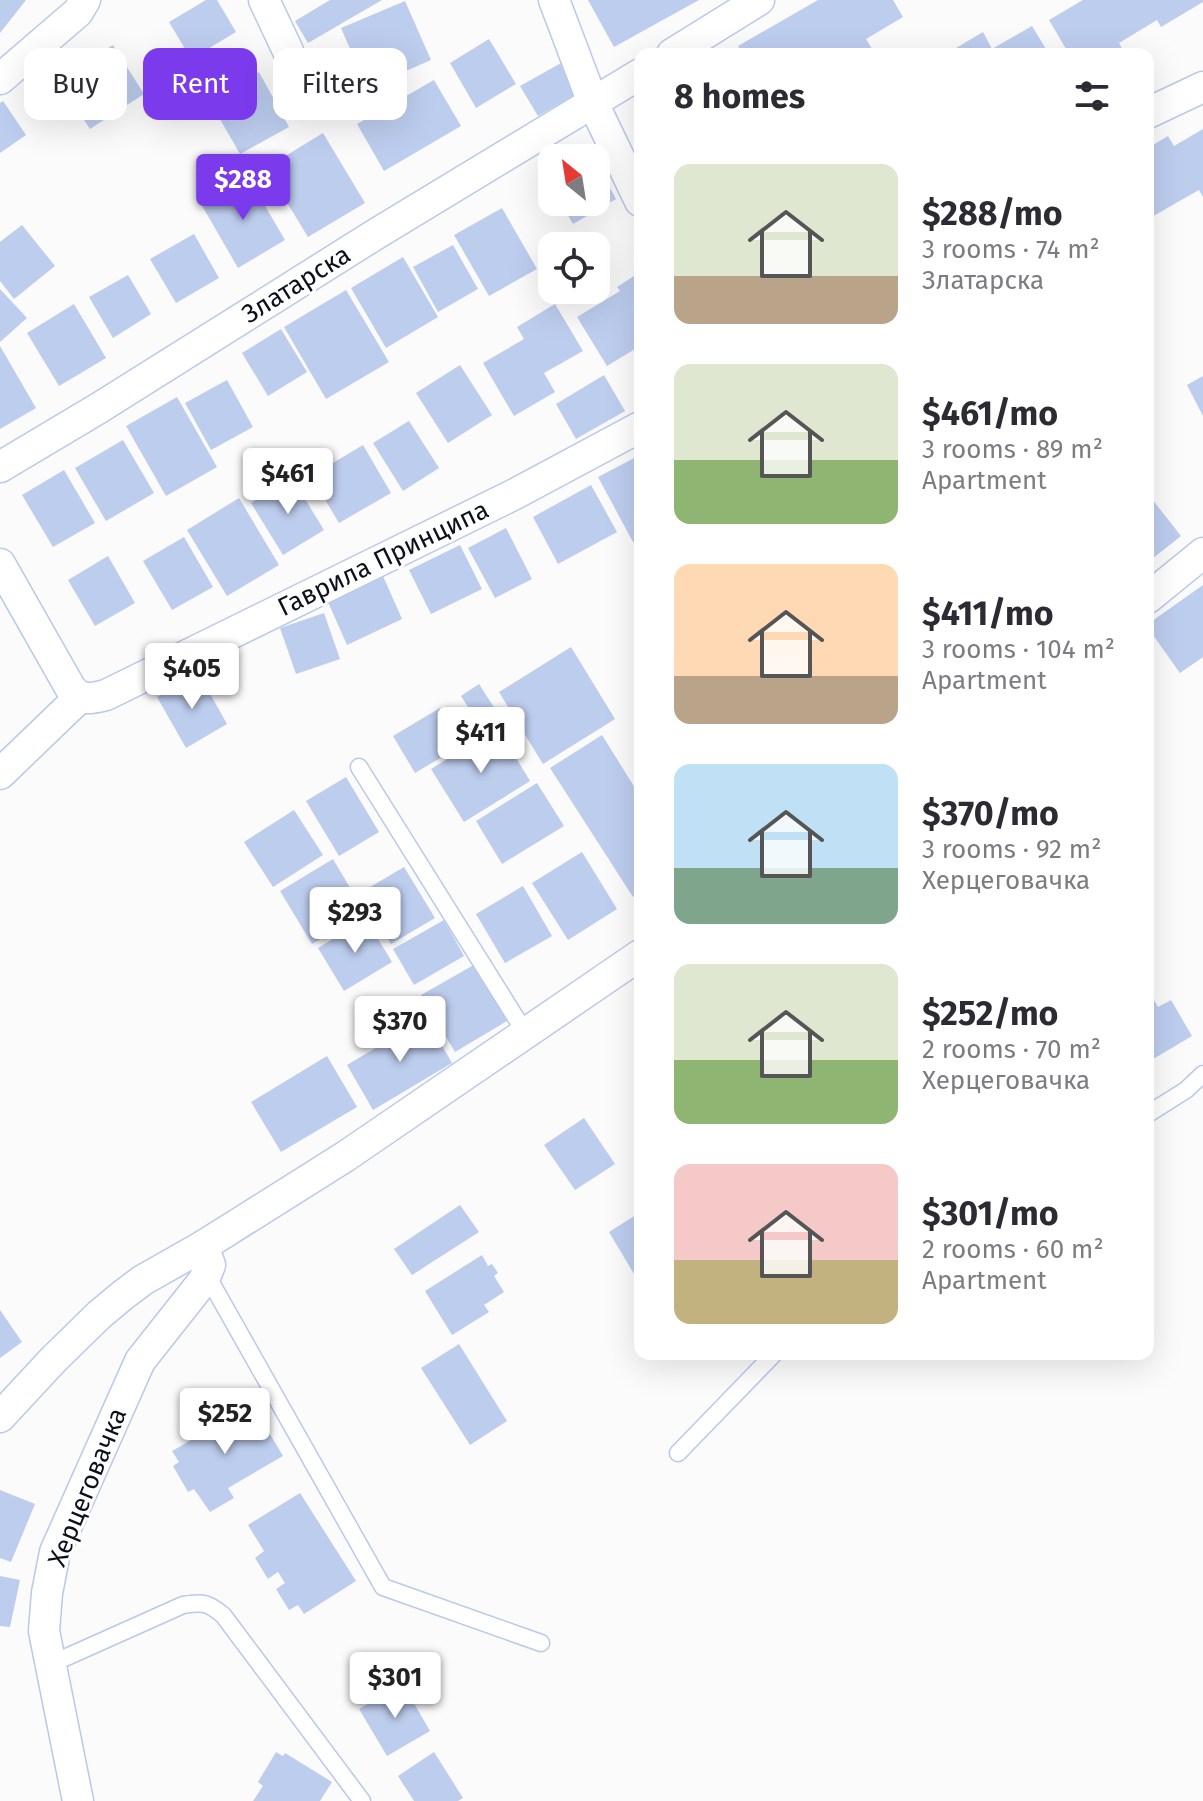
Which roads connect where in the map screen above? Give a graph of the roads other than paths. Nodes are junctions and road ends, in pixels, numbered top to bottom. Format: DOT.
graph roads {
  1 [pos="85,0"];
  2 [pos="264,0"];
  3 [pos="554,0"];
  4 [pos="759,0"];
  5 [pos="287,48"];
  6 [pos="682,48"];
  7 [pos="634,78"];
  8 [pos="0,79"];
  9 [pos="1203,87"];
  10 [pos="593,103"];
  11 [pos="1154,110"];
  12 [pos="634,188"];
  13 [pos="634,430"];
  14 [pos="0,467"];
  15 [pos="1203,553"];
  16 [pos="0,564"];
  17 [pos="1154,593"];
  18 [pos="80,697"];
  19 [pos="359,767"];
  20 [pos="0,774"];
  21 [pos="634,959"];
  22 [pos="526,1034"];
  23 [pos="1203,1074"];
  24 [pos="1154,1110"];
  25 [pos="203,1246"];
  26 [pos="204,1280"];
  27 [pos="768,1360"];
  28 [pos="0,1417"];
  29 [pos="678,1453"];
  30 [pos="541,1643"];
  31 [pos="51,1664"];
  32 [pos="78,1801"];
  33 [pos="362,1801"];
  1 -- 8 [label="street"];
  2 -- 5 [label="street"];
  3 -- 10 [label="street"];
  4 -- 6 [label="street"];
  7 -- 10 [label="street, Златарска"];
  9 -- 11 [label="street"];
  10 -- 12 [label="street"];
  10 -- 14 [label="street, Златарска"];
  13 -- 18 [label="street, Гаврила Принципа"];
  15 -- 17 [label="street"];
  16 -- 18 [label="street"];
  18 -- 20 [label="street"];
  19 -- 22 [label="lane"];
  21 -- 22 [label="street"];
  22 -- 25 [label="street"];
  23 -- 24 [label="lane"];
  25 -- 26 [label="street"];
  25 -- 28 [label="street"];
  26 -- 30 [label="lane"];
  26 -- 31 [label="street, Херцеговачка"];
  27 -- 29 [label="lane"];
  31 -- 32 [label="street, Херцеговачка"];
  31 -- 33 [label="lane"];
}
